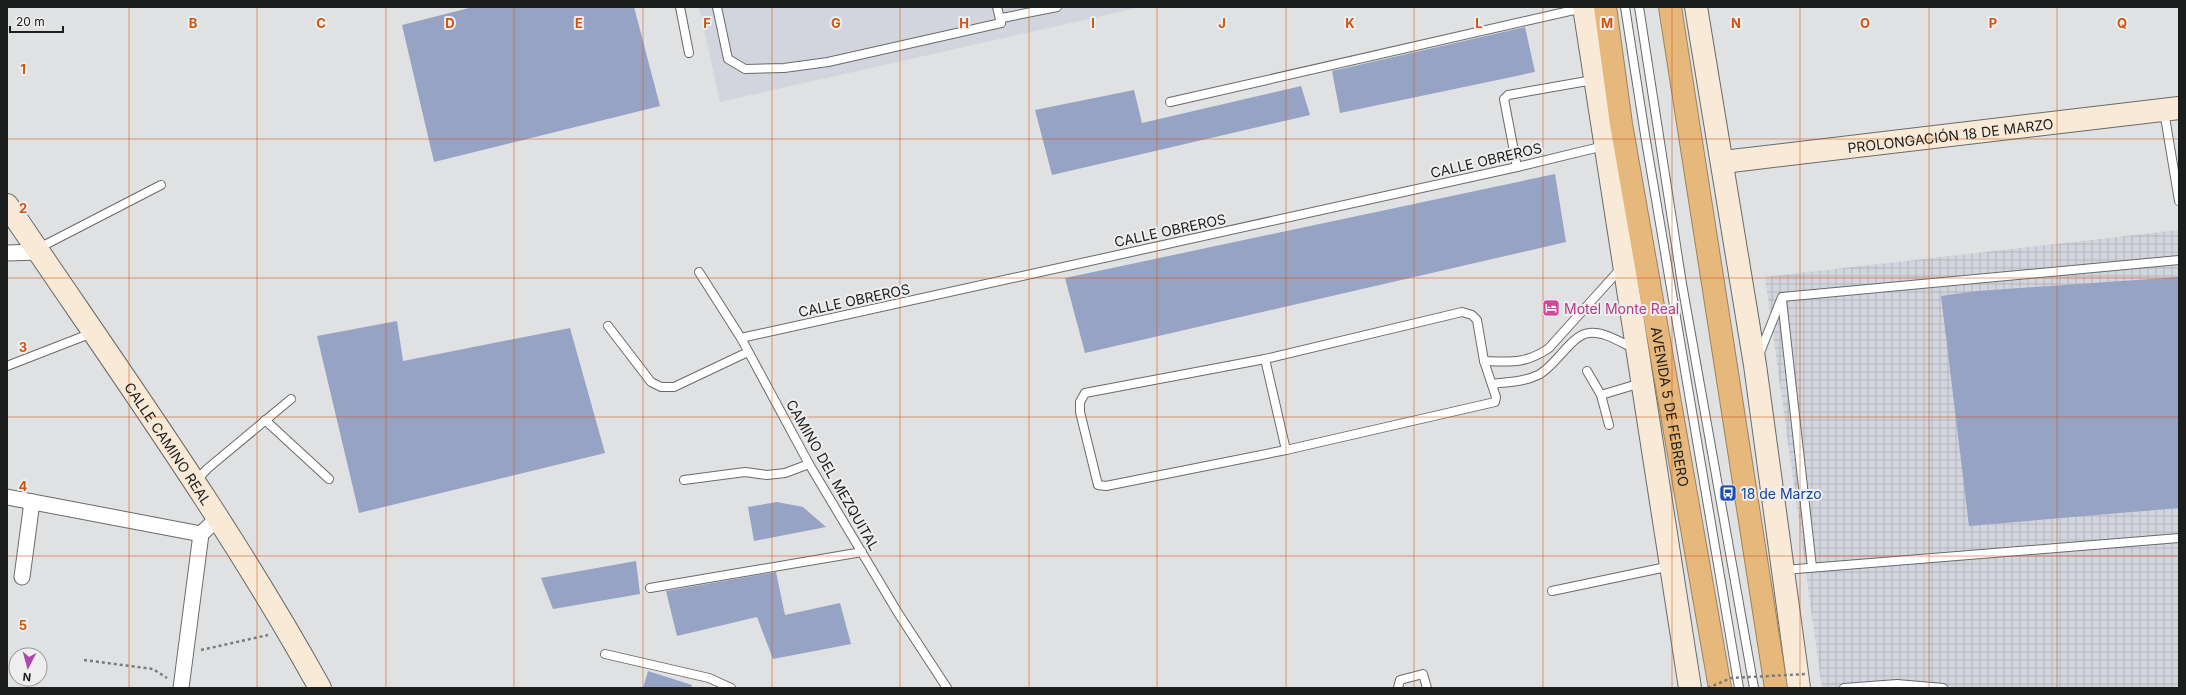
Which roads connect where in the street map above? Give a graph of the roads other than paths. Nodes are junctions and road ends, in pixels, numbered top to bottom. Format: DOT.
graph roads {
  1 [pos="680,7"];
  2 [pos="716,7"];
  3 [pos="997,7"];
  4 [pos="1057,7"];
  5 [pos="1591,7"];
  6 [pos="1625,7"];
  7 [pos="1639,7"];
  8 [pos="1670,7"];
  9 [pos="1696,7"];
  10 [pos="1001,23"];
  11 [pos="689,52"];
  12 [pos="1594,80"];
  13 [pos="1170,102"];
  14 [pos="2171,109"];
  15 [pos="1604,146"];
  16 [pos="1723,162"];
  17 [pos="1517,167"];
  18 [pos="161,185"];
  19 [pos="2179,201"];
  20 [pos="7,205"];
  21 [pos="38,251"];
  22 [pos="7,253"];
  23 [pos="2179,260"];
  24 [pos="1625,263"];
  25 [pos="699,272"];
  26 [pos="1782,297"];
  27 [pos="608,326"];
  28 [pos="93,332"];
  29 [pos="741,338"];
  30 [pos="1639,351"];
  31 [pos="748,352"];
  32 [pos="1265,359"];
  33 [pos="1484,361"];
  34 [pos="1755,365"];
  35 [pos="7,366"];
  36 [pos="1587,371"];
  37 [pos="1644,382"];
  38 [pos="1492,384"];
  39 [pos="1601,394"];
  40 [pos="291,399"];
  41 [pos="265,420"];
  42 [pos="1608,425"];
  43 [pos="1286,450"];
  44 [pos="810,464"];
  45 [pos="329,479"];
  46 [pos="684,480"];
  47 [pos="195,481"];
  48 [pos="7,497"];
  49 [pos="32,502"];
  50 [pos="218,518"];
  51 [pos="201,534"];
  52 [pos="2179,538"];
  53 [pos="862,552"];
  54 [pos="1671,566"];
  55 [pos="1812,567"];
  56 [pos="1782,570"];
  57 [pos="22,577"];
  58 [pos="650,588"];
  59 [pos="1552,591"];
  60 [pos="605,654"];
  61 [pos="1803,681"];
  62 [pos="181,687"];
  63 [pos="1921,687"];
  64 [pos="320,688"];
  65 [pos="731,688"];
  66 [pos="947,688"];
  67 [pos="1398,688"];
  68 [pos="1427,688"];
  69 [pos="1690,688"];
  70 [pos="1720,688"];
  71 [pos="1739,688"];
  72 [pos="1754,688"];
  73 [pos="1776,688"];
  74 [pos="1844,688"];
  75 [pos="1943,688"];
  1 -- 11 [label="lane"];
  2 -- 10 [label="lane"];
  3 -- 10 [label="lane"];
  4 -- 10 [label="lane"];
  5 -- 12 [label="main road, AVENIDA 5 DE FEBRERO"];
  5 -- 13 [label="lane"];
  5 -- 70 [label="highway, AVENIDA 5 DE FEBRERO"];
  6 -- 71 [label="lane"];
  7 -- 72 [label="lane"];
  8 -- 73 [label="highway"];
  9 -- 16 [label="main road"];
  12 -- 15 [label="main road, AVENIDA 5 DE FEBRERO"];
  12 -- 17 [label="lane"];
  14 -- 16 [label="main road, PROLONGACIÓN 18 DE MARZO"];
  14 -- 19 [label="lane"];
  15 -- 17 [label="lane, CALLE OBREROS"];
  15 -- 24 [label="main road, AVENIDA 5 DE FEBRERO"];
  16 -- 34 [label="main road"];
  17 -- 29 [label="lane, CALLE OBREROS"];
  18 -- 21 [label="lane"];
  20 -- 21 [label="main road, CALLE CAMINO REAL"];
  21 -- 22 [label="street"];
  21 -- 28 [label="main road, CALLE CAMINO REAL"];
  23 -- 26 [label="lane"];
  24 -- 30 [label="main road, AVENIDA 5 DE FEBRERO"];
  24 -- 33 [label="lane"];
  25 -- 29 [label="lane, CAMINO DEL MEZQUITAL"];
  26 -- 34 [label="lane"];
  26 -- 55 [label="lane"];
  27 -- 31 [label="lane"];
  28 -- 35 [label="lane"];
  28 -- 47 [label="main road, CALLE CAMINO REAL"];
  29 -- 31 [label="lane, CAMINO DEL MEZQUITAL"];
  30 -- 37 [label="main road, AVENIDA 5 DE FEBRERO"];
  30 -- 38 [label="lane"];
  31 -- 44 [label="lane, CAMINO DEL MEZQUITAL"];
  32 -- 33 [label="lane"];
  32 -- 43 [label="lane"];
  32 -- 43 [label="lane"];
  33 -- 38 [label="lane"];
  34 -- 56 [label="main road"];
  36 -- 39 [label="lane"];
  37 -- 39 [label="lane"];
  37 -- 54 [label="main road, AVENIDA 5 DE FEBRERO"];
  38 -- 43 [label="lane"];
  39 -- 42 [label="lane"];
  40 -- 41 [label="lane"];
  41 -- 45 [label="lane"];
  41 -- 47 [label="lane"];
  44 -- 46 [label="lane"];
  44 -- 53 [label="lane, CAMINO DEL MEZQUITAL"];
  47 -- 50 [label="main road, CALLE CAMINO REAL"];
  48 -- 49 [label="street"];
  49 -- 51 [label="street"];
  49 -- 57 [label="street"];
  50 -- 51 [label="street"];
  50 -- 64 [label="main road, CALLE CAMINO REAL"];
  51 -- 62 [label="street"];
  52 -- 55 [label="lane"];
  53 -- 58 [label="lane"];
  53 -- 66 [label="lane, CAMINO DEL MEZQUITAL"];
  54 -- 59 [label="lane"];
  54 -- 69 [label="main road, AVENIDA 5 DE FEBRERO"];
  55 -- 56 [label="lane"];
  56 -- 61 [label="main road"];
  60 -- 65 [label="lane"];
  63 -- 74 [label="lane"];
  63 -- 75 [label="lane"];
  67 -- 68 [label="lane"];
}
